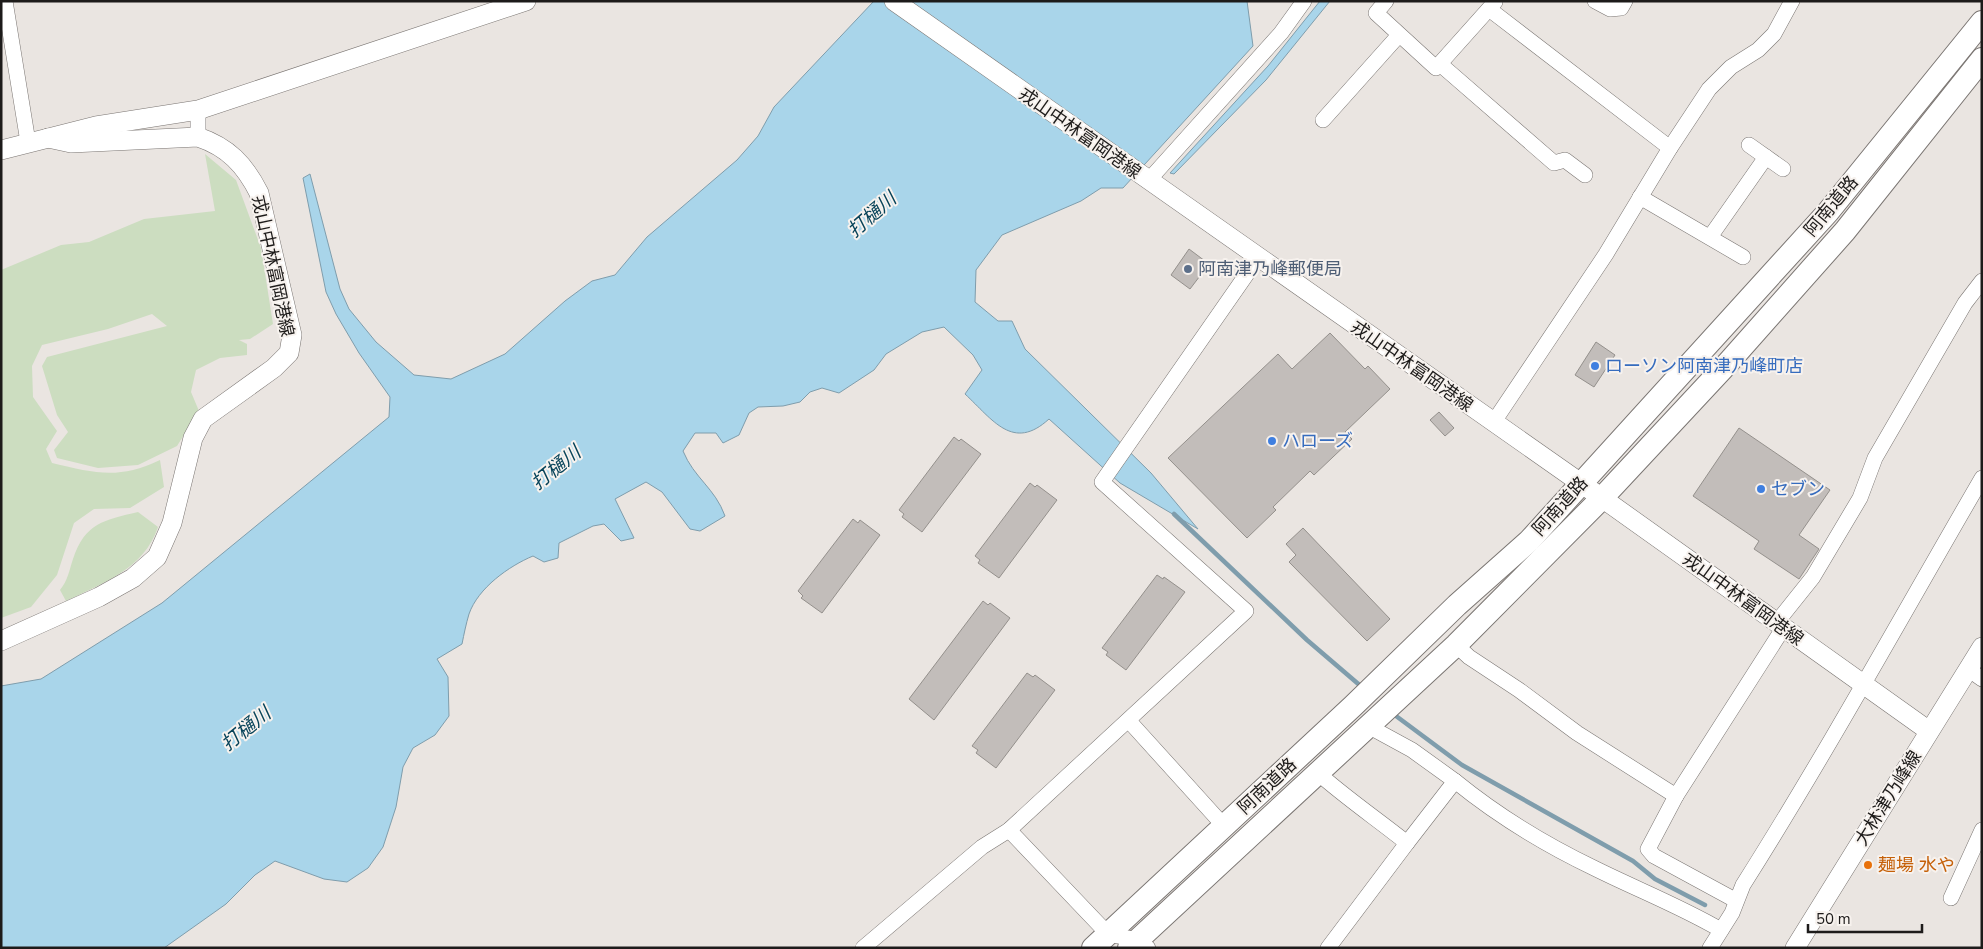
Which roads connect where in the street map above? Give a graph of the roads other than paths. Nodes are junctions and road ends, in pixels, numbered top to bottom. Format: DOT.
graph roads {
  1 [pos="5,1"];
  2 [pos="526,1"];
  3 [pos="894,1"];
  4 [pos="1304,1"];
  5 [pos="1386,1"];
  6 [pos="1595,1"];
  7 [pos="1625,1"];
  8 [pos="1792,1"];
  9 [pos="1492,5"];
  10 [pos="1982,22"];
  11 [pos="1399,35"];
  12 [pos="1982,59"];
  13 [pos="1440,64"];
  14 [pos="198,110"];
  15 [pos="1324,120"];
  16 [pos="198,137"];
  17 [pos="48,138"];
  18 [pos="28,142"];
  19 [pos="1750,145"];
  20 [pos="1670,148"];
  21 [pos="1,150"];
  22 [pos="1766,156"];
  23 [pos="1783,168"];
  24 [pos="1585,175"];
  25 [pos="1145,179"];
  26 [pos="1640,197"];
  27 [pos="1710,237"];
  28 [pos="1743,257"];
  29 [pos="1258,258"];
  30 [pos="1982,281"];
  31 [pos="1493,423"];
  32 [pos="1982,478"];
  33 [pos="1580,484"];
  34 [pos="1602,498"];
  35 [pos="1781,625"];
  36 [pos="1,641"];
  37 [pos="1456,646"];
  38 [pos="1982,648"];
  39 [pos="1975,674"];
  40 [pos="1863,686"];
  41 [pos="1129,721"];
  42 [pos="1371,724"];
  43 [pos="1929,732"];
  44 [pos="1318,772"];
  45 [pos="1455,781"];
  46 [pos="1676,796"];
  47 [pos="1224,826"];
  48 [pos="1009,830"];
  49 [pos="1982,830"];
  50 [pos="1407,843"];
  51 [pos="1951,898"];
  52 [pos="1736,900"];
  53 [pos="1721,930"];
  54 [pos="1101,941"];
  55 [pos="1138,945"];
  56 [pos="1802,945"];
  57 [pos="863,948"];
  58 [pos="1328,948"];
  59 [pos="1710,948"];
  1 -- 18 [label="street"];
  2 -- 14 [label="main road, 戎山中林富岡港線"];
  3 -- 25 [label="main road, 戎山中林富岡港線"];
  4 -- 25 [label="street"];
  5 -- 11 [label="street"];
  6 -- 7 [label="street"];
  8 -- 20 [label="street"];
  9 -- 13 [label="street"];
  9 -- 20 [label="street"];
  10 -- 33 [label="highway, 阿南道路"];
  11 -- 13 [label="street"];
  11 -- 15 [label="street"];
  12 -- 34 [label="highway, 阿南道路"];
  13 -- 24 [label="street"];
  14 -- 16 [label="street"];
  14 -- 17 [label="main road, 戎山中林富岡港線"];
  16 -- 17 [label="main road, 戎山中林富岡港線"];
  16 -- 36 [label="main road, 戎山中林富岡港線"];
  17 -- 18 [label="main road, 戎山中林富岡港線"];
  18 -- 21 [label="main road, 戎山中林富岡港線"];
  19 -- 22 [label="street"];
  20 -- 26 [label="street"];
  22 -- 23 [label="street"];
  22 -- 27 [label="street"];
  25 -- 29 [label="main road, 戎山中林富岡港線"];
  26 -- 27 [label="street"];
  26 -- 31 [label="street"];
  27 -- 28 [label="street"];
  29 -- 31 [label="main road, 戎山中林富岡港線"];
  29 -- 41 [label="street"];
  30 -- 35 [label="street"];
  31 -- 33 [label="main road, 戎山中林富岡港線"];
  32 -- 40 [label="street"];
  33 -- 34 [label="main road, 戎山中林富岡港線"];
  33 -- 47 [label="highway, 阿南道路"];
  34 -- 35 [label="main road, 戎山中林富岡港線"];
  34 -- 37 [label="highway, 阿南道路"];
  35 -- 40 [label="main road, 戎山中林富岡港線"];
  35 -- 46 [label="street"];
  37 -- 42 [label="highway, 阿南道路"];
  37 -- 46 [label="street"];
  38 -- 39 [label="main road, 大林津乃峰線"];
  39 -- 43 [label="main road, 大林津乃峰線"];
  40 -- 43 [label="main road, 戎山中林富岡港線"];
  40 -- 52 [label="street"];
  41 -- 47 [label="street"];
  41 -- 48 [label="street"];
  42 -- 44 [label="highway, 阿南道路"];
  42 -- 45 [label="street"];
  43 -- 56 [label="main road, 大林津乃峰線"];
  44 -- 50 [label="street"];
  44 -- 55 [label="highway, 阿南道路"];
  45 -- 50 [label="street"];
  45 -- 53 [label="street"];
  46 -- 52 [label="street"];
  47 -- 54 [label="highway, 阿南道路"];
  48 -- 54 [label="street"];
  48 -- 57 [label="street"];
  49 -- 51 [label="street"];
  50 -- 58 [label="street"];
  52 -- 53 [label="street"];
  53 -- 59 [label="street"];
  54 -- 55 [label="street"];
}
